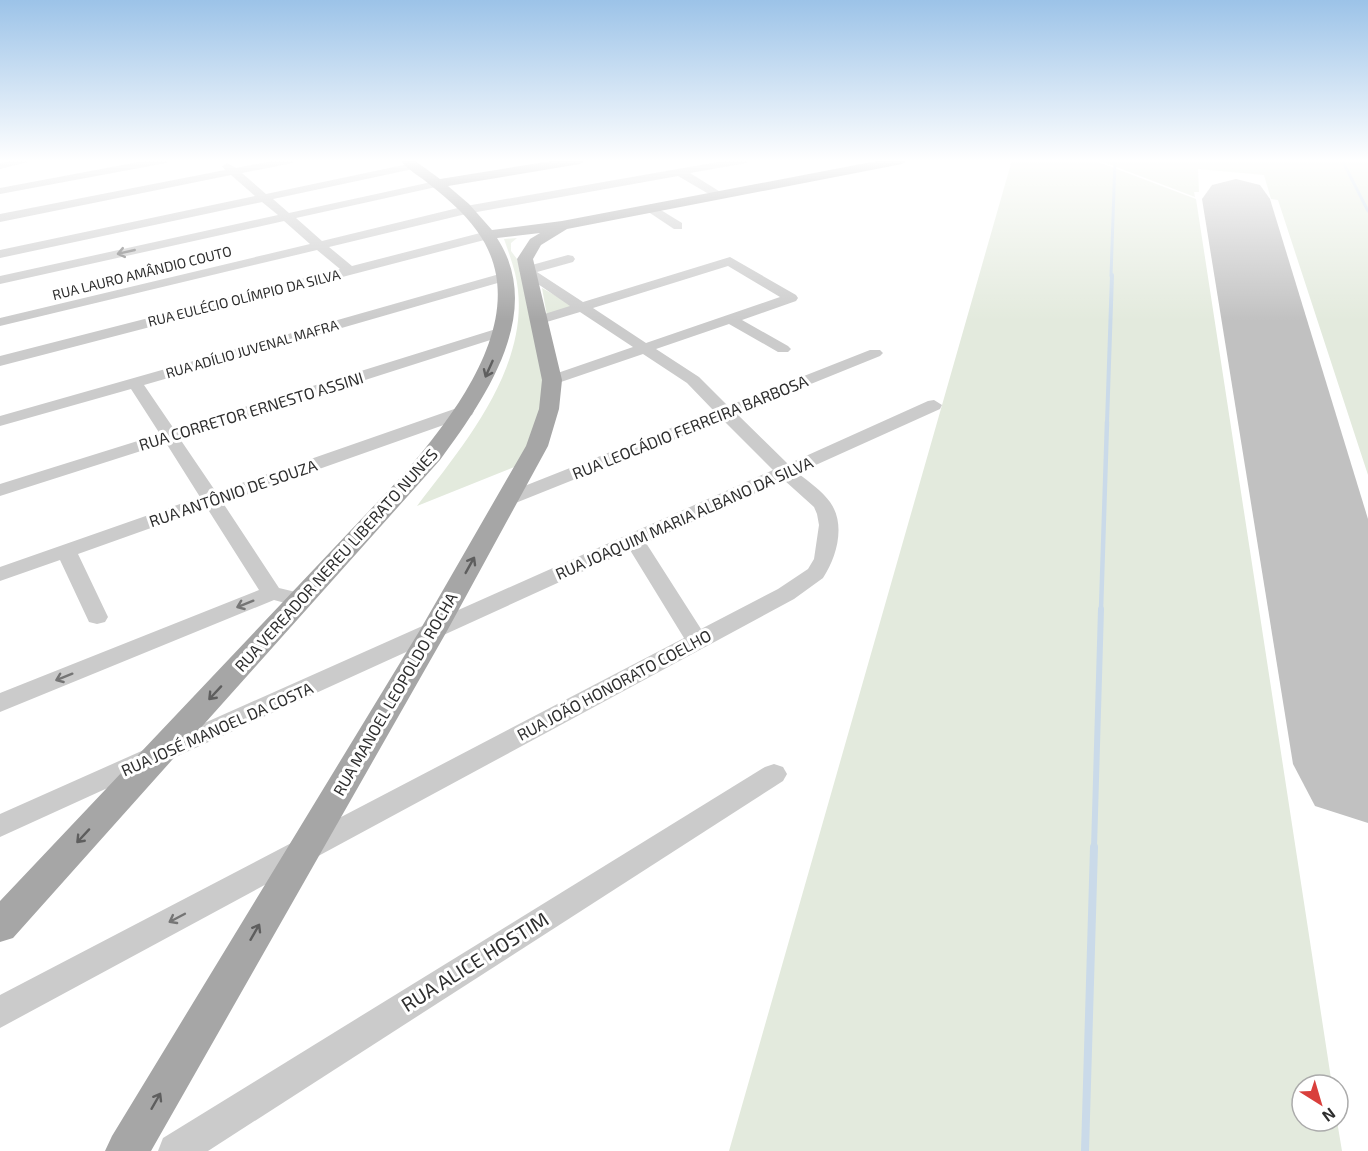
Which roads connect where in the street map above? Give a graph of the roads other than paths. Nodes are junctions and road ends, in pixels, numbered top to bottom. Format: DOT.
graph roads {
  1 [pos="22,214"];
  2 [pos="186,214"];
  3 [pos="282,214"];
  4 [pos="296,214"];
  5 [pos="451,214"];
  6 [pos="469,214"];
  7 [pos="621,214"];
  8 [pos="660,214"];
  9 [pos="285,216"];
  10 [pos="0,218"];
  11 [pos="562,225"];
  12 [pos="678,226"];
  13 [pos="488,235"];
  14 [pos="320,245"];
  15 [pos="0,254"];
  16 [pos="568,259"];
  17 [pos="350,271"];
  18 [pos="515,274"];
  19 [pos="0,280"];
  20 [pos="581,307"];
  21 [pos="730,319"];
  22 [pos="540,320"];
  23 [pos="0,322"];
  24 [pos="501,332"];
  25 [pos="644,348"];
  26 [pos="783,349"];
  27 [pos="874,353"];
  28 [pos="0,361"];
  29 [pos="552,380"];
  30 [pos="135,383"];
  31 [pos="934,405"];
  32 [pos="466,411"];
  33 [pos="726,413"];
  34 [pos="0,421"];
  35 [pos="170,436"];
  36 [pos="787,471"];
  37 [pos="0,490"];
  38 [pos="211,500"];
  39 [pos="506,500"];
  40 [pos="634,540"];
  41 [pos="66,551"];
  42 [pos="0,574"];
  43 [pos="272,593"];
  44 [pos="300,600"];
  45 [pos="97,617"];
  46 [pos="433,631"];
  47 [pos="697,641"];
  48 [pos="0,703"];
  49 [pos="157,756"];
  50 [pos="774,774"];
  51 [pos="0,826"];
  52 [pos="303,850"];
  53 [pos="0,926"];
  54 [pos="0,1012"];
  55 [pos="127,1151"];
  56 [pos="176,1151"];
  1 -- 10 [label="street"];
  2 -- 15 [label="street"];
  3 -- 9 [label="street"];
  4 -- 9 [label="street"];
  5 -- 14 [label="street, RUA LAURO AMÂNDIO COUTO"];
  6 -- 13 [label="main road, RUA VEREADOR NEREU LIBERATO NUNES"];
  7 -- 11 [label="main road"];
  8 -- 12 [label="street"];
  9 -- 14 [label="street"];
  9 -- 19 [label="street, one-way"];
  11 -- 13 [label="main road"];
  11 -- 18 [label="main road"];
  13 -- 17 [label="street, RUA EULÉCIO OLÍMPIO DA SILVA"];
  13 -- 18 [label="main road, RUA VEREADOR NEREU LIBERATO NUNES"];
  14 -- 17 [label="street"];
  14 -- 23 [label="street, RUA LAURO AMÂNDIO COUTO"];
  16 -- 18 [label="street, RUA ADÍLIO JUVENAL MAFRA"];
  17 -- 28 [label="street, RUA EULÉCIO OLÍMPIO DA SILVA"];
  18 -- 20 [label="street, RUA JOÃO HONORATO COELHO"];
  18 -- 22 [label="main road, RUA MANOEL LEOPOLDO ROCHA"];
  18 -- 24 [label="main road, RUA VEREADOR NEREU LIBERATO NUNES"];
  18 -- 30 [label="street, RUA ADÍLIO JUVENAL MAFRA"];
  20 -- 21 [label="street"];
  20 -- 22 [label="street"];
  20 -- 25 [label="street, RUA JOÃO HONORATO COELHO"];
  21 -- 25 [label="street"];
  21 -- 26 [label="street"];
  22 -- 29 [label="main road, RUA MANOEL LEOPOLDO ROCHA"];
  24 -- 32 [label="main road, RUA VEREADOR NEREU LIBERATO NUNES, one-way"];
  24 -- 35 [label="street, RUA CORRETOR ERNESTO ASSINI"];
  25 -- 29 [label="street"];
  25 -- 33 [label="street, RUA JOÃO HONORATO COELHO"];
  27 -- 33 [label="street, RUA LEOCÁDIO FERREIRA BARBOSA"];
  29 -- 39 [label="main road, RUA MANOEL LEOPOLDO ROCHA"];
  30 -- 34 [label="street, RUA ADÍLIO JUVENAL MAFRA"];
  30 -- 35 [label="street"];
  31 -- 36 [label="street, RUA JOAQUIM MARIA ALBANO DA SILVA"];
  32 -- 38 [label="street, RUA ANTÔNIO DE SOUZA"];
  32 -- 44 [label="main road, RUA VEREADOR NEREU LIBERATO NUNES"];
  33 -- 36 [label="street, RUA JOÃO HONORATO COELHO"];
  33 -- 39 [label="street, RUA LEOCÁDIO FERREIRA BARBOSA"];
  35 -- 37 [label="street, RUA CORRETOR ERNESTO ASSINI"];
  35 -- 38 [label="street"];
  36 -- 40 [label="street, RUA JOAQUIM MARIA ALBANO DA SILVA"];
  36 -- 47 [label="street, RUA JOÃO HONORATO COELHO"];
  38 -- 41 [label="street, RUA ANTÔNIO DE SOUZA"];
  38 -- 43 [label="street"];
  46 -- 39 [label="main road, RUA MANOEL LEOPOLDO ROCHA, one-way"];
  40 -- 46 [label="street, RUA JOAQUIM MARIA ALBANO DA SILVA"];
  40 -- 47 [label="street"];
  41 -- 42 [label="street, RUA ANTÔNIO DE SOUZA"];
  41 -- 45 [label="street"];
  43 -- 44 [label="street"];
  43 -- 48 [label="street, one-way"];
  44 -- 49 [label="main road, RUA VEREADOR NEREU LIBERATO NUNES, one-way"];
  46 -- 49 [label="street, RUA JOSÉ MANOEL DA COSTA"];
  46 -- 52 [label="main road, RUA MANOEL LEOPOLDO ROCHA"];
  47 -- 52 [label="street, RUA JOÃO HONORATO COELHO"];
  49 -- 51 [label="street, RUA JOSÉ MANOEL DA COSTA"];
  49 -- 53 [label="main road, RUA VEREADOR NEREU LIBERATO NUNES, one-way"];
  50 -- 56 [label="street, RUA ALICE HOSTIM"];
  52 -- 54 [label="street, RUA JOÃO HONORATO COELHO, one-way"];
  55 -- 52 [label="main road, RUA MANOEL LEOPOLDO ROCHA, one-way"];
}
